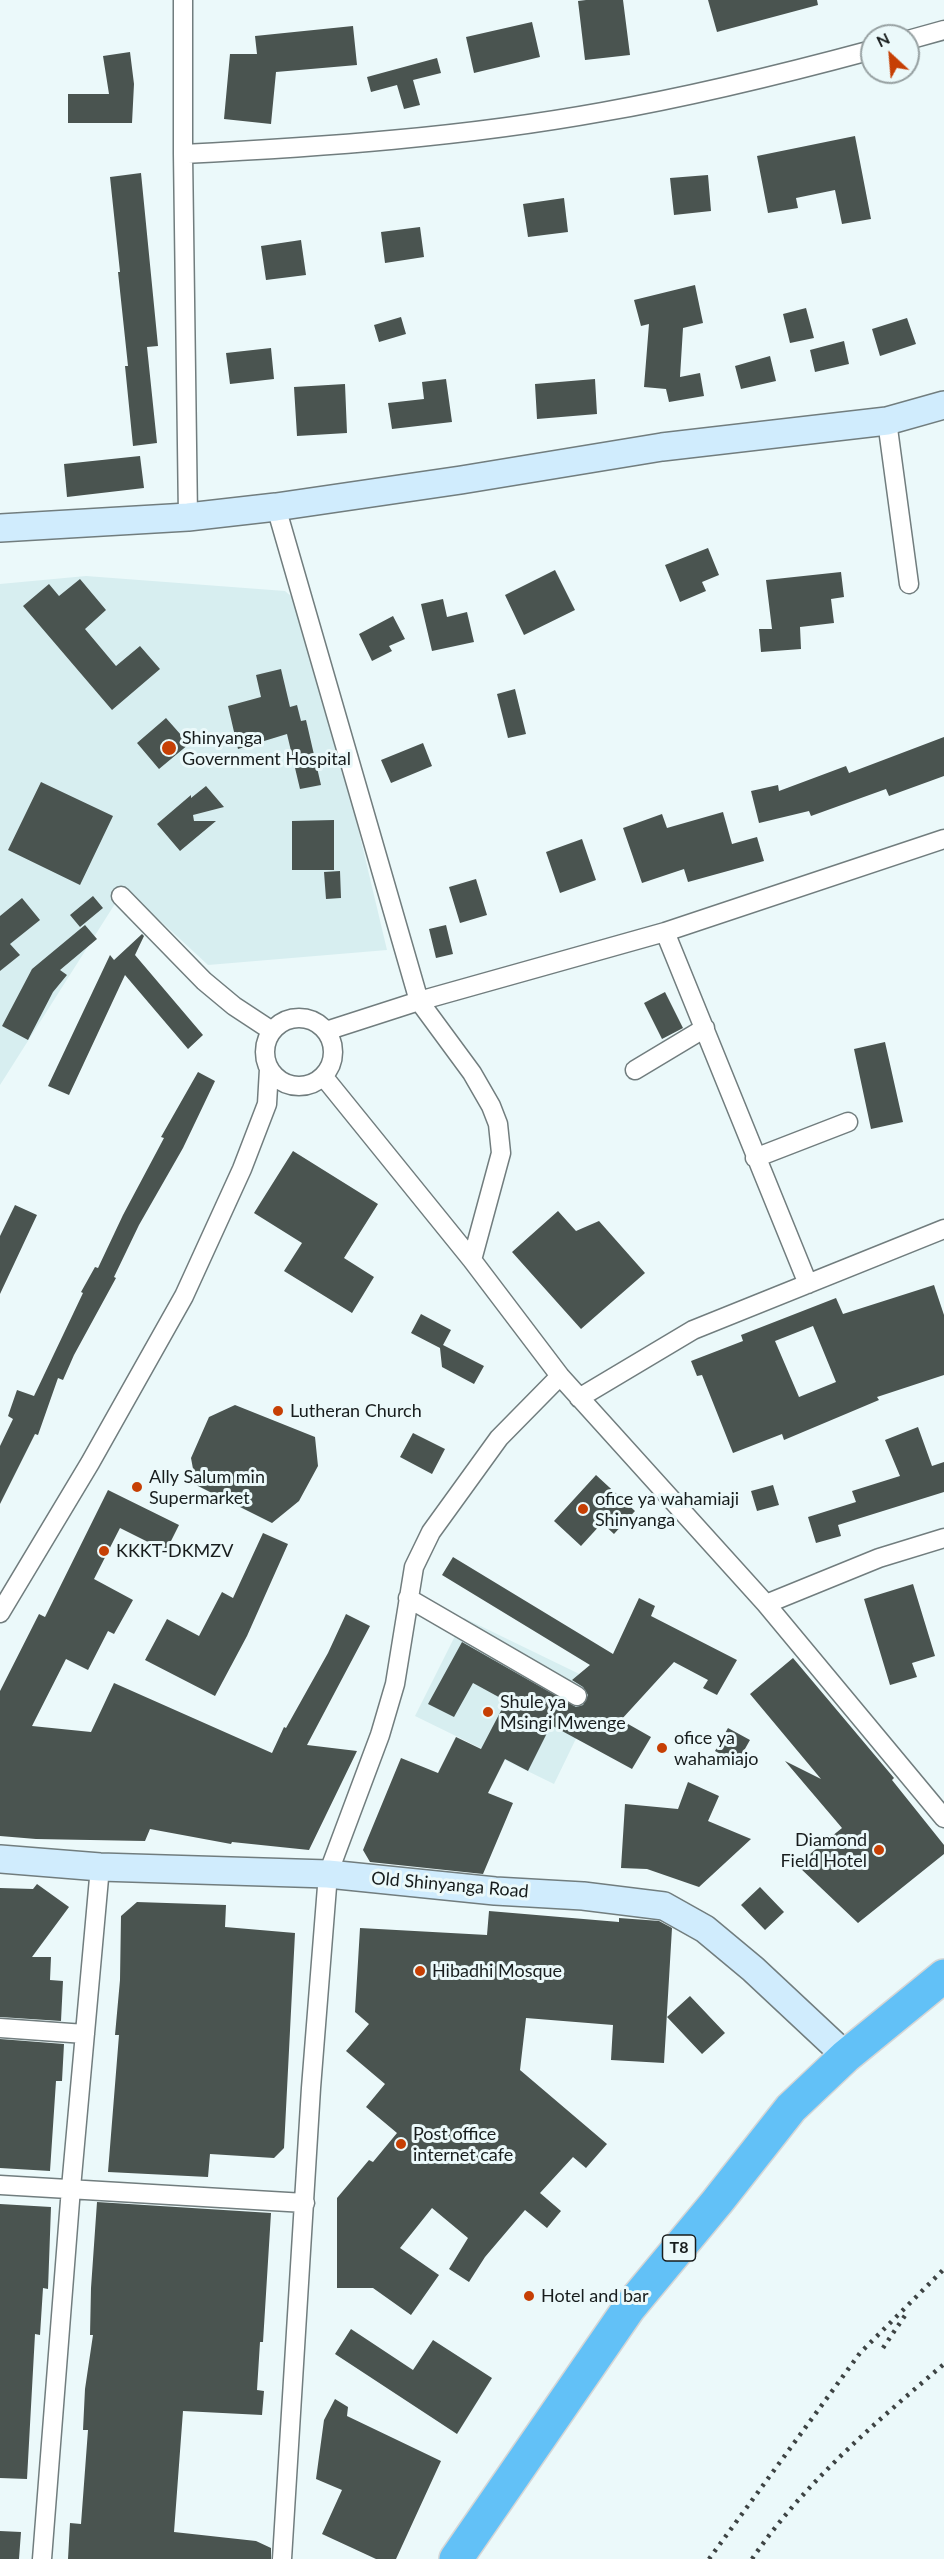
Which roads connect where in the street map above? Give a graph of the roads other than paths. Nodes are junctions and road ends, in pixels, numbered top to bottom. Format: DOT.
graph roads {
  1 [pos="183,0"];
  2 [pos="944,30"];
  3 [pos="920,37"];
  4 [pos="860,53"];
  5 [pos="183,154"];
  6 [pos="944,405"];
  7 [pos="887,421"];
  8 [pos="276,507"];
  9 [pos="188,517"];
  10 [pos="0,528"];
  11 [pos="909,584"];
  12 [pos="944,839"];
  13 [pos="121,896"];
  14 [pos="665,932"];
  15 [pos="419,1001"];
  16 [pos="705,1028"];
  17 [pos="272,1031"];
  18 [pos="326,1031"];
  19 [pos="269,1068"];
  20 [pos="635,1070"];
  21 [pos="322,1076"];
  22 [pos="848,1122"];
  23 [pos="755,1158"];
  24 [pos="944,1229"];
  25 [pos="471,1260"];
  26 [pos="808,1284"];
  27 [pos="560,1376"];
  28 [pos="579,1398"];
  29 [pos="944,1538"];
  30 [pos="408,1598"];
  31 [pos="766,1604"];
  32 [pos="0,1613"];
  33 [pos="577,1696"];
  34 [pos="944,1818"];
  35 [pos="0,1859"];
  36 [pos="100,1867"];
  37 [pos="328,1874"];
  38 [pos="944,1976"];
  39 [pos="0,2028"];
  40 [pos="85,2034"];
  41 [pos="846,2056"];
  42 [pos="0,2185"];
  43 [pos="71,2188"];
  44 [pos="305,2203"];
  45 [pos="42,2559"];
  46 [pos="282,2559"];
  47 [pos="456,2559"];
  1 -- 5 [label="street"];
  2 -- 3 [label="street"];
  4 -- 5 [label="street"];
  5 -- 9 [label="street"];
  6 -- 7 [label="street"];
  7 -- 8 [label="street"];
  7 -- 11 [label="street"];
  8 -- 9 [label="street"];
  8 -- 15 [label="street"];
  9 -- 10 [label="street"];
  12 -- 14 [label="street"];
  13 -- 17 [label="street"];
  14 -- 15 [label="street"];
  14 -- 16 [label="street"];
  15 -- 18 [label="street"];
  15 -- 25 [label="street"];
  16 -- 20 [label="street"];
  16 -- 23 [label="street"];
  17 -- 18 [label="street"];
  17 -- 19 [label="street"];
  18 -- 21 [label="street"];
  19 -- 21 [label="street"];
  19 -- 32 [label="street"];
  21 -- 25 [label="street"];
  22 -- 23 [label="street"];
  23 -- 26 [label="street"];
  24 -- 26 [label="street"];
  25 -- 27 [label="street"];
  26 -- 28 [label="street"];
  27 -- 28 [label="street"];
  27 -- 30 [label="street"];
  28 -- 31 [label="street"];
  29 -- 31 [label="street"];
  30 -- 33 [label="street"];
  30 -- 37 [label="street"];
  31 -- 34 [label="street"];
  35 -- 36 [label="street, Old Shinyanga Road"];
  36 -- 37 [label="street, Old Shinyanga Road"];
  36 -- 40 [label="street"];
  37 -- 41 [label="street, Old Shinyanga Road"];
  37 -- 44 [label="street"];
  38 -- 41 [label="highway, T8"];
  39 -- 40 [label="street"];
  40 -- 43 [label="street"];
  41 -- 47 [label="highway, T8"];
  42 -- 43 [label="street"];
  43 -- 44 [label="street"];
  43 -- 45 [label="street"];
  44 -- 46 [label="street"];
}
